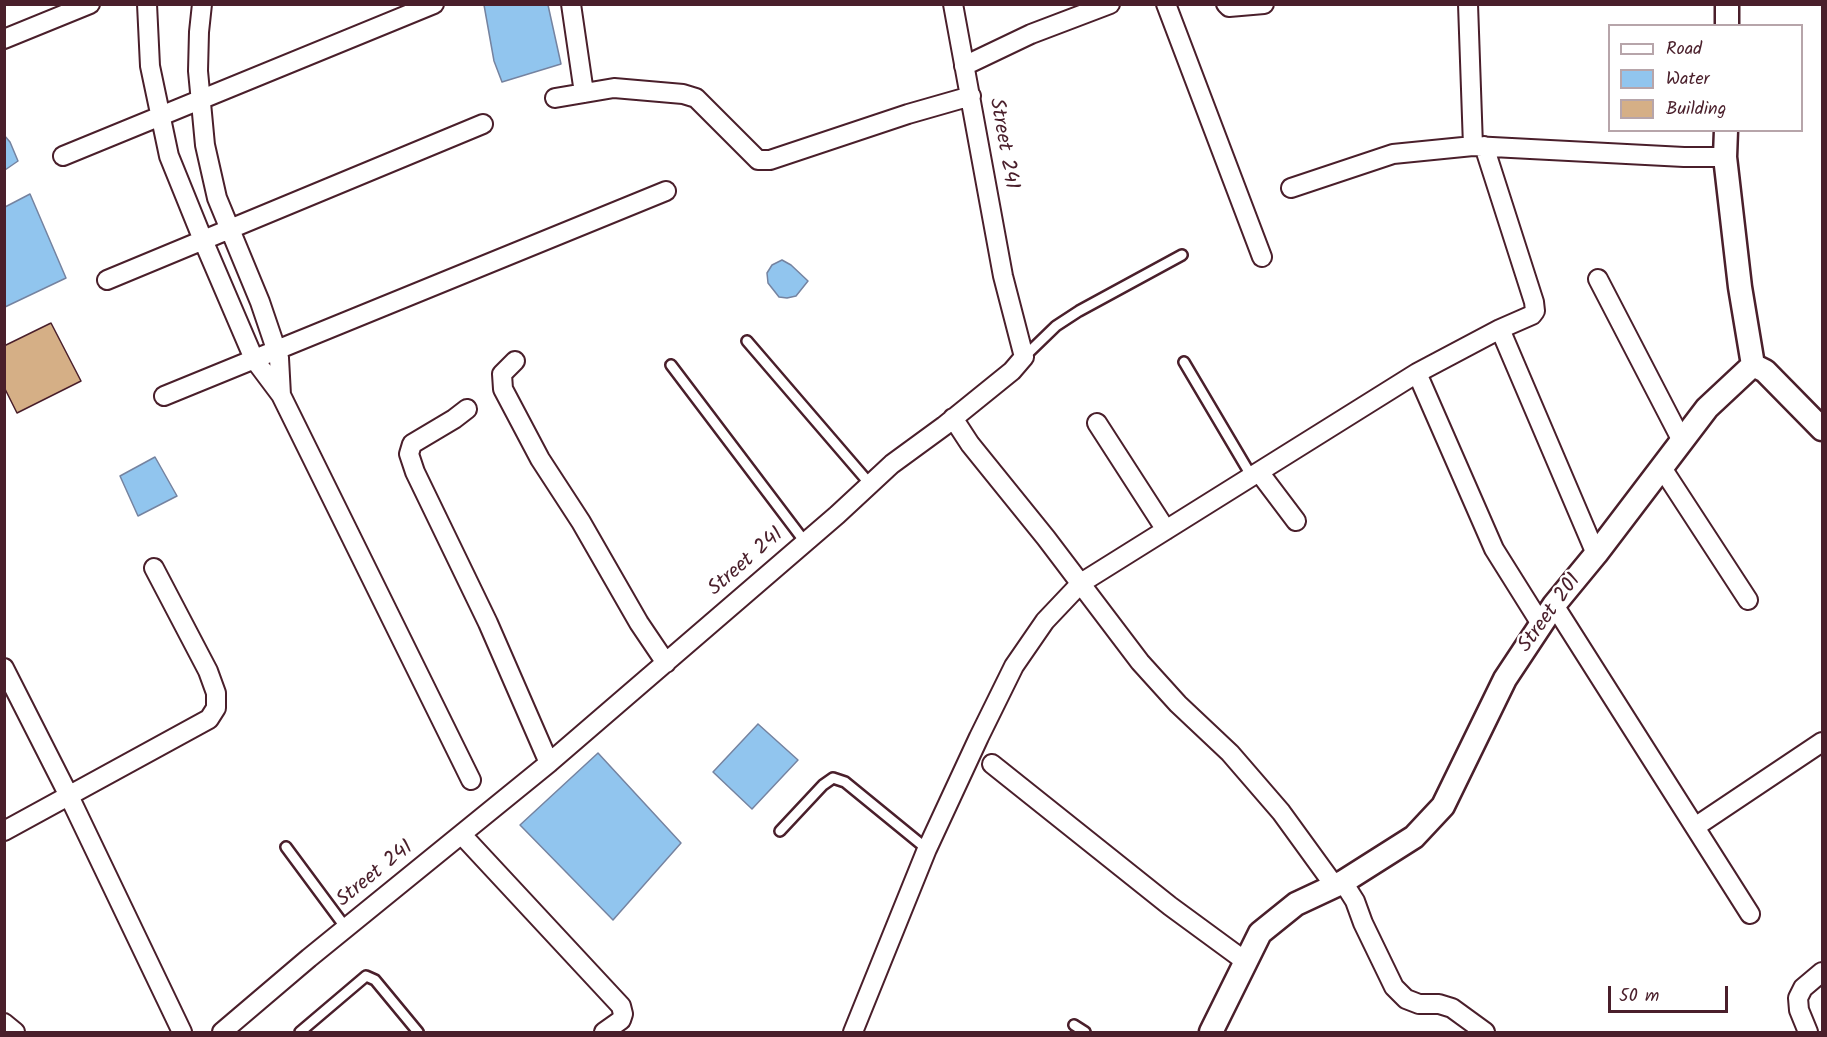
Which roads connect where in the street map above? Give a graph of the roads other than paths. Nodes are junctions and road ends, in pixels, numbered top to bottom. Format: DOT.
graph roads {
  1 [pos="90,4"];
  2 [pos="147,4"];
  3 [pos="202,4"];
  4 [pos="434,4"];
  5 [pos="571,4"];
  6 [pos="953,4"];
  7 [pos="1110,4"];
  8 [pos="1166,4"];
  9 [pos="1226,4"];
  10 [pos="1264,4"];
  11 [pos="1468,4"];
  12 [pos="1728,4"];
  13 [pos="1727,24"];
  14 [pos="4,39"];
  15 [pos="964,66"];
  16 [pos="584,93"];
  17 [pos="971,96"];
  18 [pos="555,98"];
  19 [pos="200,100"];
  20 [pos="161,116"];
  21 [pos="483,124"];
  22 [pos="1726,132"];
  23 [pos="1479,146"];
  24 [pos="63,156"];
  25 [pos="1725,157"];
  26 [pos="1291,188"];
  27 [pos="666,191"];
  28 [pos="230,229"];
  29 [pos="203,240"];
  30 [pos="1182,255"];
  31 [pos="1262,257"];
  32 [pos="1598,279"];
  33 [pos="107,280"];
  34 [pos="1500,330"];
  35 [pos="747,341"];
  36 [pos="276,350"];
  37 [pos="1024,357"];
  38 [pos="254,359"];
  39 [pos="515,360"];
  40 [pos="1184,362"];
  41 [pos="671,365"];
  42 [pos="1753,365"];
  43 [pos="1418,374"];
  44 [pos="281,395"];
  45 [pos="164,396"];
  46 [pos="467,409"];
  47 [pos="952,418"];
  48 [pos="1097,423"];
  49 [pos="1822,429"];
  50 [pos="1682,441"];
  51 [pos="1662,468"];
  52 [pos="1256,475"];
  53 [pos="870,484"];
  54 [pos="1296,521"];
  55 [pos="1166,530"];
  56 [pos="805,542"];
  57 [pos="1596,554"];
  58 [pos="153,568"];
  59 [pos="1081,583"];
  60 [pos="1748,600"];
  61 [pos="1554,605"];
  62 [pos="1541,624"];
  63 [pos="666,663"];
  64 [pos="4,668"];
  65 [pos="1822,742"];
  66 [pos="549,763"];
  67 [pos="992,764"];
  68 [pos="471,780"];
  69 [pos="69,796"];
  70 [pos="1695,827"];
  71 [pos="4,831"];
  72 [pos="780,831"];
  73 [pos="462,835"];
  74 [pos="286,847"];
  75 [pos="927,849"];
  76 [pos="1338,883"];
  77 [pos="1750,914"];
  78 [pos="346,928"];
  79 [pos="1245,960"];
  80 [pos="1822,972"];
  81 [pos="4,1023"];
  82 [pos="1074,1025"];
  83 [pos="226,1031"];
  84 [pos="15,1032"];
  85 [pos="182,1032"];
  86 [pos="300,1032"];
  87 [pos="418,1032"];
  88 [pos="604,1032"];
  89 [pos="853,1032"];
  90 [pos="1085,1032"];
  91 [pos="1211,1032"];
  92 [pos="1485,1032"];
  93 [pos="1808,1032"];
  1 -- 14 [label="street"];
  2 -- 20 [label="street"];
  3 -- 19 [label="street"];
  4 -- 19 [label="street"];
  5 -- 16 [label="street"];
  6 -- 15 [label="street, Street 241"];
  7 -- 15 [label="street"];
  8 -- 31 [label="street"];
  9 -- 10 [label="street"];
  11 -- 23 [label="street"];
  12 -- 13 [label="street"];
  15 -- 17 [label="street, Street 241"];
  16 -- 17 [label="street"];
  16 -- 18 [label="street"];
  17 -- 37 [label="street, Street 241"];
  19 -- 20 [label="street"];
  19 -- 28 [label="street"];
  20 -- 24 [label="street"];
  20 -- 29 [label="street"];
  21 -- 28 [label="street"];
  22 -- 25 [label="street"];
  23 -- 25 [label="street"];
  23 -- 26 [label="street"];
  23 -- 34 [label="street"];
  25 -- 42 [label="street"];
  27 -- 36 [label="street"];
  28 -- 29 [label="street"];
  28 -- 36 [label="street"];
  29 -- 33 [label="street"];
  29 -- 38 [label="street"];
  30 -- 37 [label="lane"];
  32 -- 50 [label="street"];
  34 -- 43 [label="street"];
  34 -- 57 [label="street"];
  35 -- 53 [label="lane"];
  36 -- 38 [label="street"];
  36 -- 44 [label="street"];
  37 -- 47 [label="street, Street 241"];
  38 -- 44 [label="street"];
  38 -- 45 [label="street"];
  39 -- 63 [label="street"];
  40 -- 52 [label="lane"];
  41 -- 56 [label="lane"];
  42 -- 49 [label="street"];
  42 -- 50 [label="street, Street 201"];
  43 -- 52 [label="street"];
  43 -- 62 [label="street"];
  44 -- 68 [label="street"];
  46 -- 66 [label="street"];
  47 -- 53 [label="street, Street 241"];
  47 -- 59 [label="street"];
  48 -- 55 [label="street"];
  50 -- 51 [label="street, Street 201"];
  51 -- 57 [label="street, Street 201"];
  51 -- 60 [label="street"];
  52 -- 54 [label="street"];
  52 -- 55 [label="street"];
  53 -- 56 [label="street, Street 241"];
  55 -- 59 [label="street"];
  56 -- 63 [label="street, Street 241"];
  57 -- 61 [label="street, Street 201"];
  58 -- 69 [label="street"];
  59 -- 75 [label="street"];
  59 -- 76 [label="street"];
  61 -- 62 [label="street, Street 201"];
  61 -- 70 [label="street"];
  62 -- 76 [label="street, Street 201"];
  63 -- 66 [label="street, Street 241"];
  64 -- 69 [label="street"];
  65 -- 70 [label="street"];
  66 -- 73 [label="street, Street 241"];
  67 -- 79 [label="street"];
  69 -- 71 [label="street"];
  69 -- 85 [label="street"];
  70 -- 77 [label="street"];
  72 -- 75 [label="lane"];
  73 -- 78 [label="street, Street 241"];
  73 -- 88 [label="street"];
  74 -- 78 [label="lane"];
  75 -- 89 [label="street"];
  76 -- 79 [label="street, Street 201"];
  76 -- 92 [label="street"];
  78 -- 83 [label="street, Street 241"];
  79 -- 91 [label="street, Street 201"];
  80 -- 93 [label="street"];
  81 -- 84 [label="street"];
  82 -- 90 [label="lane"];
  86 -- 87 [label="lane"];
}
